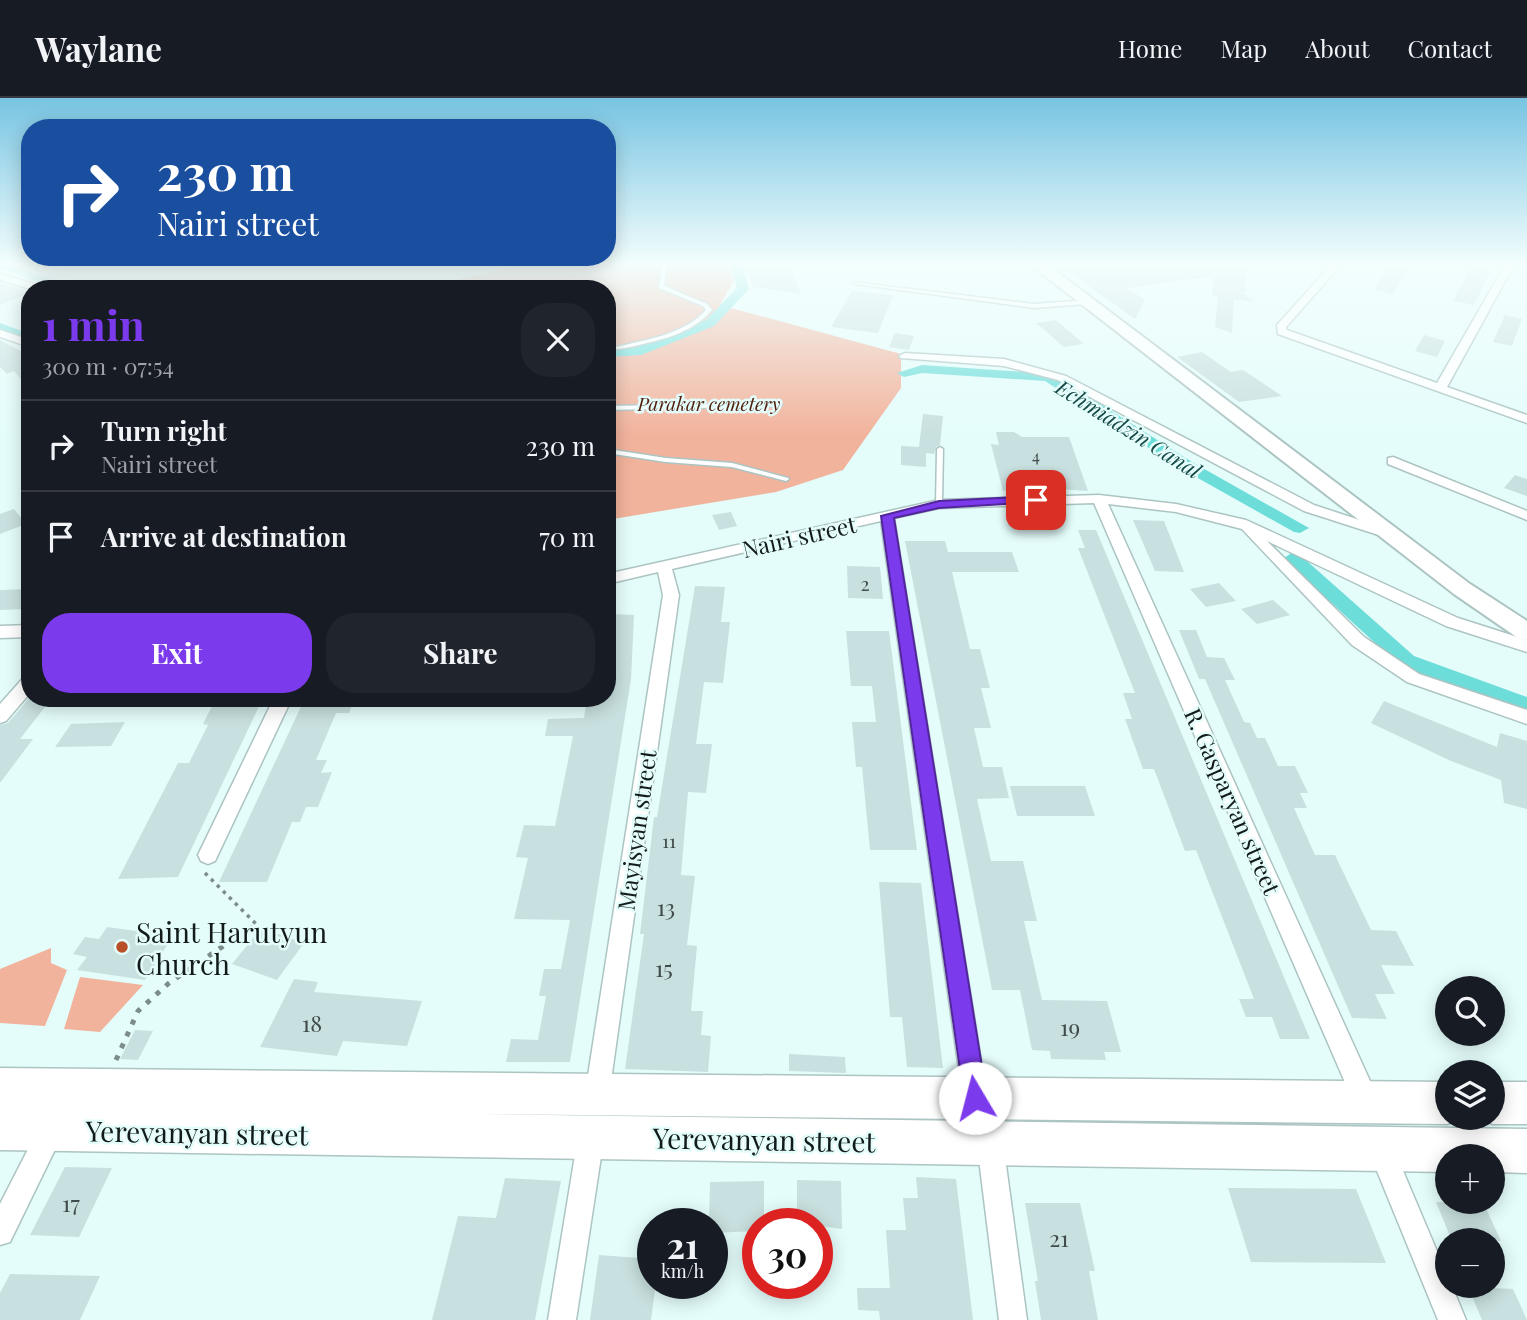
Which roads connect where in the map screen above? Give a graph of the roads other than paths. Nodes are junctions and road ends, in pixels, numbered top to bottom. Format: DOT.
graph roads {
  1 [pos="694,322"];
  2 [pos="1114,322"];
  3 [pos="1285,322"];
  4 [pos="1478,322"];
  5 [pos="0,333"];
  6 [pos="21,341"];
  7 [pos="618,348"];
  8 [pos="905,356"];
  9 [pos="1440,389"];
  10 [pos="779,405"];
  11 [pos="616,408"];
  12 [pos="1527,419"];
  13 [pos="940,449"];
  14 [pos="616,452"];
  15 [pos="1394,461"];
  16 [pos="786,479"];
  17 [pos="1099,499"];
  18 [pos="939,505"];
  19 [pos="887,516"];
  20 [pos="1527,516"];
  21 [pos="1241,523"];
  22 [pos="1398,537"];
  23 [pos="664,566"];
  24 [pos="616,577"];
  25 [pos="21,631"];
  26 [pos="0,632"];
  27 [pos="1527,632"];
  28 [pos="1527,646"];
  29 [pos="21,692"];
  30 [pos="279,707"];
  31 [pos="0,716"];
  32 [pos="1527,717"];
  33 [pos="208,855"];
  34 [pos="0,1089"];
  35 [pos="597,1094"];
  36 [pos="975,1098"];
  37 [pos="1367,1102"];
  38 [pos="1435,1102"];
  39 [pos="1505,1103"];
  40 [pos="1527,1103"];
  41 [pos="0,1129"];
  42 [pos="52,1129"];
  43 [pos="591,1137"];
  44 [pos="990,1143"];
  45 [pos="1381,1149"];
  46 [pos="1527,1151"];
  47 [pos="0,1233"];
  48 [pos="562,1320"];
  49 [pos="1013,1320"];
  50 [pos="1452,1320"];
  1 -- 7 [label="lane"];
  2 -- 22 [label="main road"];
  3 -- 9 [label="street"];
  4 -- 9 [label="street"];
  5 -- 6 [label="street"];
  8 -- 22 [label="street"];
  9 -- 12 [label="street"];
  10 -- 11 [label="lane"];
  13 -- 18 [label="lane"];
  14 -- 16 [label="lane"];
  15 -- 20 [label="street"];
  17 -- 18 [label="street, Nairi street"];
  17 -- 21 [label="street, Nairi street"];
  17 -- 37 [label="street, R. Gasparyan street"];
  18 -- 19 [label="street, Nairi street"];
  19 -- 23 [label="street, Nairi street"];
  19 -- 36 [label="street"];
  21 -- 28 [label="street, Nairi street"];
  21 -- 32 [label="street"];
  22 -- 27 [label="main road"];
  23 -- 24 [label="street, Nairi street"];
  23 -- 35 [label="street, Mayisyan street"];
  25 -- 26 [label="street"];
  29 -- 31 [label="street"];
  30 -- 33 [label="street"];
  34 -- 35 [label="highway, Yerevanyan street"];
  35 -- 36 [label="highway, Yerevanyan street"];
  36 -- 37 [label="highway, Yerevanyan street"];
  37 -- 38 [label="highway, Yerevanyan street"];
  39 -- 40 [label="highway"];
  41 -- 42 [label="highway, Yerevanyan street"];
  42 -- 43 [label="highway, Yerevanyan street"];
  42 -- 47 [label="street"];
  43 -- 44 [label="highway, Yerevanyan street"];
  43 -- 48 [label="street"];
  44 -- 45 [label="highway, Yerevanyan street"];
  44 -- 49 [label="street"];
  45 -- 46 [label="highway, Yerevanyan street"];
  45 -- 50 [label="street"];
}
